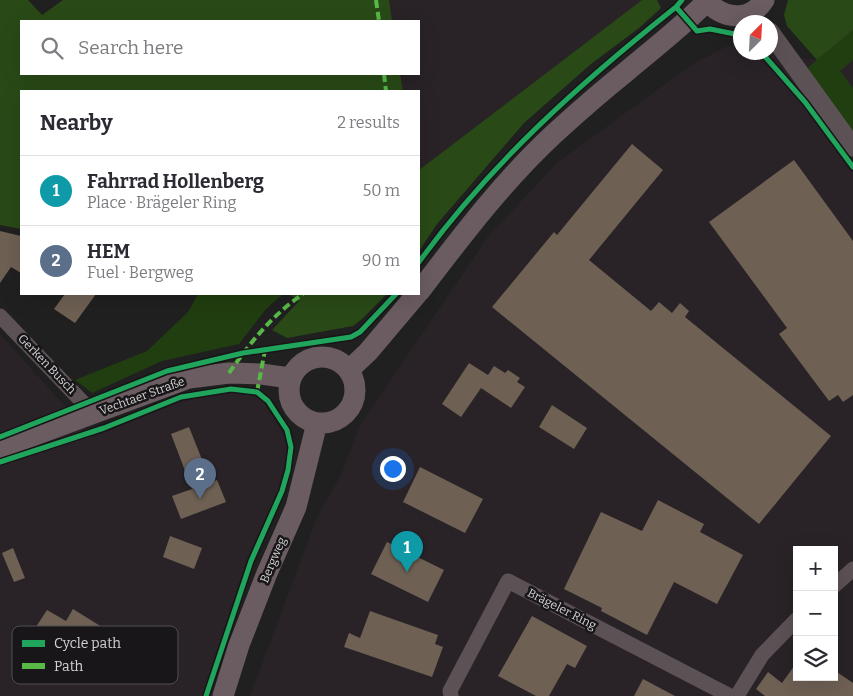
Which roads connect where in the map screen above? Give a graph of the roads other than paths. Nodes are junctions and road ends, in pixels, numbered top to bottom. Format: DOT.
graph roads {
  1 [pos="707,0"];
  2 [pos="761,11"];
  3 [pos="778,43"];
  4 [pos="853,147"];
  5 [pos="420,290"];
  6 [pos="416,295"];
  7 [pos="0,316"];
  8 [pos="349,370"];
  9 [pos="290,378"];
  10 [pos="93,413"];
  11 [pos="317,423"];
  12 [pos="0,448"];
  13 [pos="853,569"];
  14 [pos="838,582"];
  15 [pos="793,623"];
  16 [pos="223,696"];
  17 [pos="450,696"];
  18 [pos="730,696"];
  19 [pos="737,696"];
  1 -- 2 [label="main road"];
  1 -- 5 [label="main road"];
  3 -- 4 [label="street"];
  6 -- 8 [label="main road"];
  7 -- 10 [label="street, Gerken Busch"];
  8 -- 9 [label="main road"];
  8 -- 11 [label="main road"];
  9 -- 10 [label="main road, Vechtaer Straße"];
  9 -- 11 [label="main road"];
  10 -- 12 [label="main road, Vechtaer Straße"];
  11 -- 16 [label="main road, Bergweg"];
  13 -- 14 [label="street"];
  15 -- 19 [label="street"];
  17 -- 18 [label="street, Brägeler Ring"];
}
